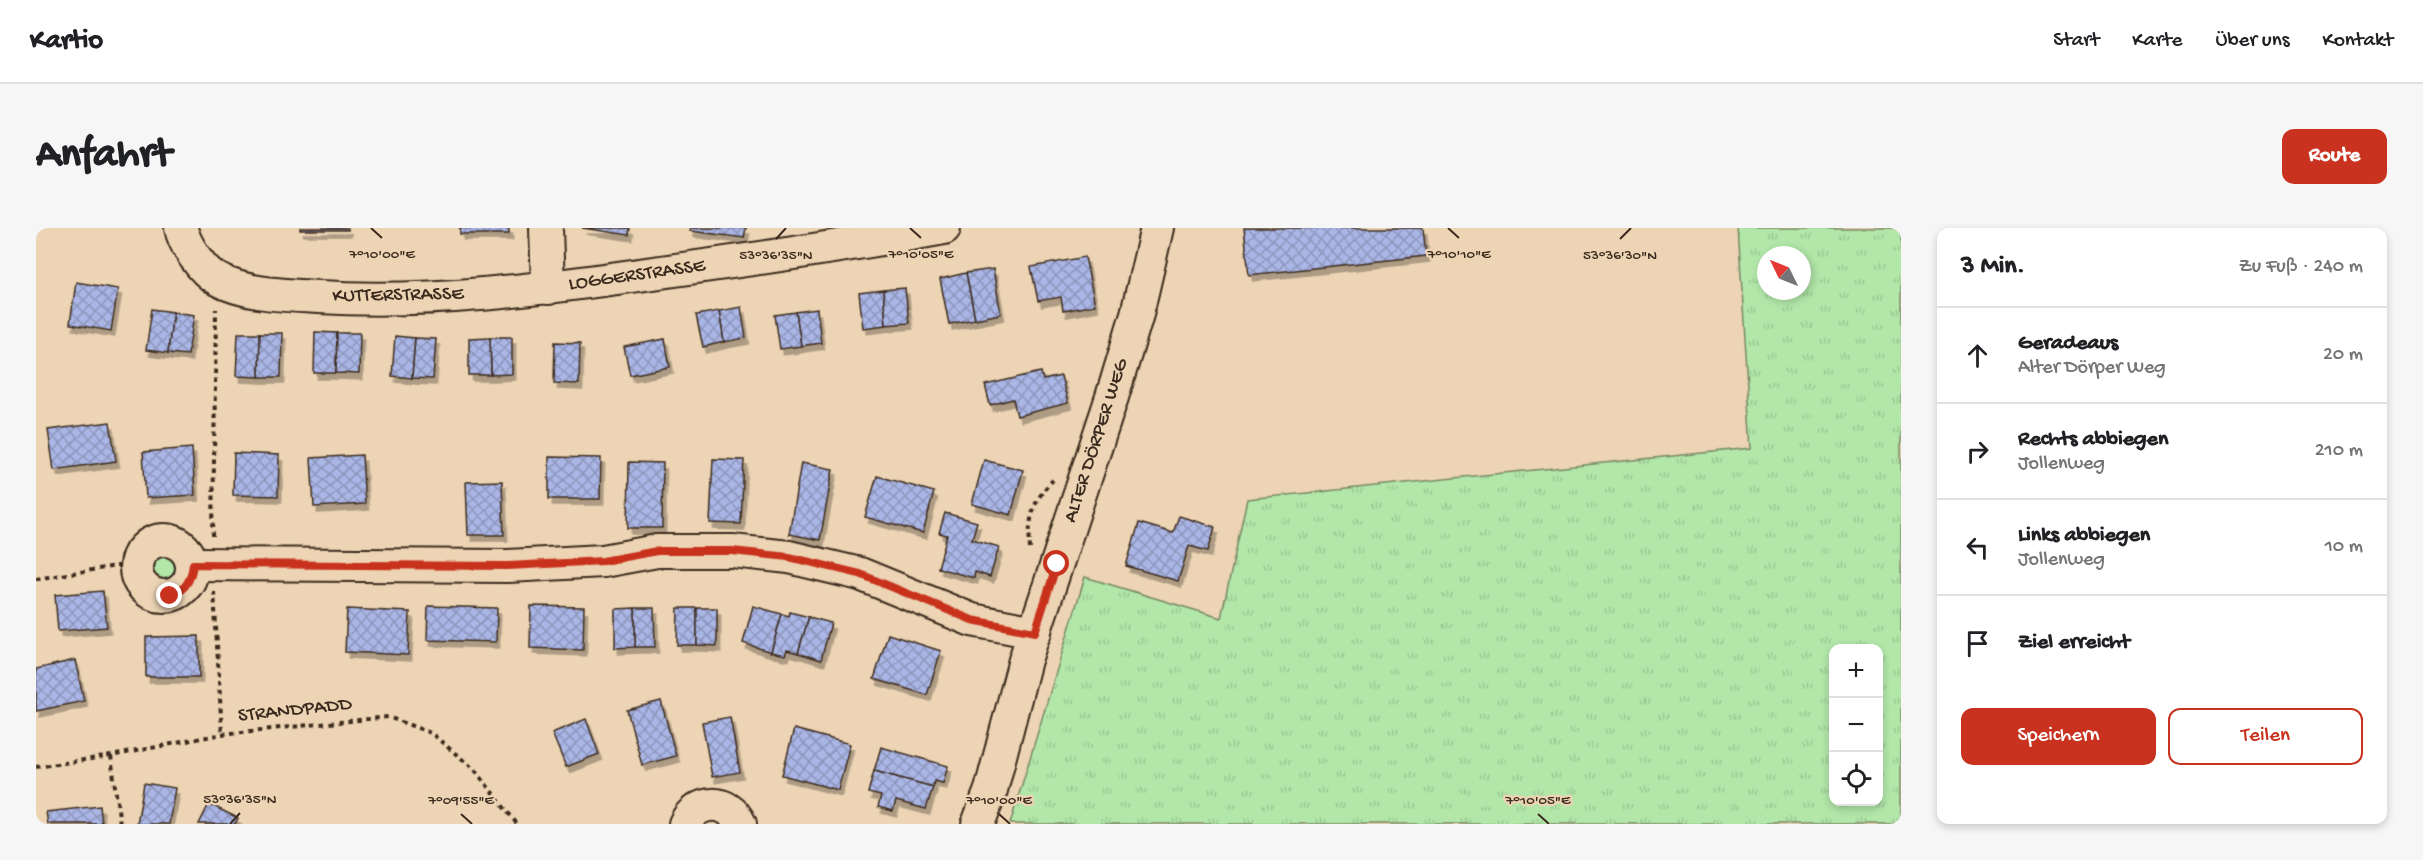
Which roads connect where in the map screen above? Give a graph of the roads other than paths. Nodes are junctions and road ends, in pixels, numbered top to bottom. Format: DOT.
graph roads {
  1 [pos="181,228"];
  2 [pos="546,228"];
  3 [pos="944,228"];
  4 [pos="1157,228"];
  5 [pos="834,238"];
  6 [pos="548,288"];
  7 [pos="135,570"];
  8 [pos="1035,632"];
  9 [pos="685,824"];
  10 [pos="740,824"];
  11 [pos="978,824"];
  1 -- 6 [label="street, KUTTERSTRASSE"];
  2 -- 6 [label="street"];
  3 -- 5 [label="street, LOGGERSTRASSE"];
  4 -- 8 [label="street, ALTER DÖRPER WEG"];
  5 -- 6 [label="street, LOGGERSTRASSE"];
  7 -- 8 [label="street"];
  8 -- 11 [label="street, ALTER DÖRPER WEG"];
  9 -- 10 [label="street"];
}
